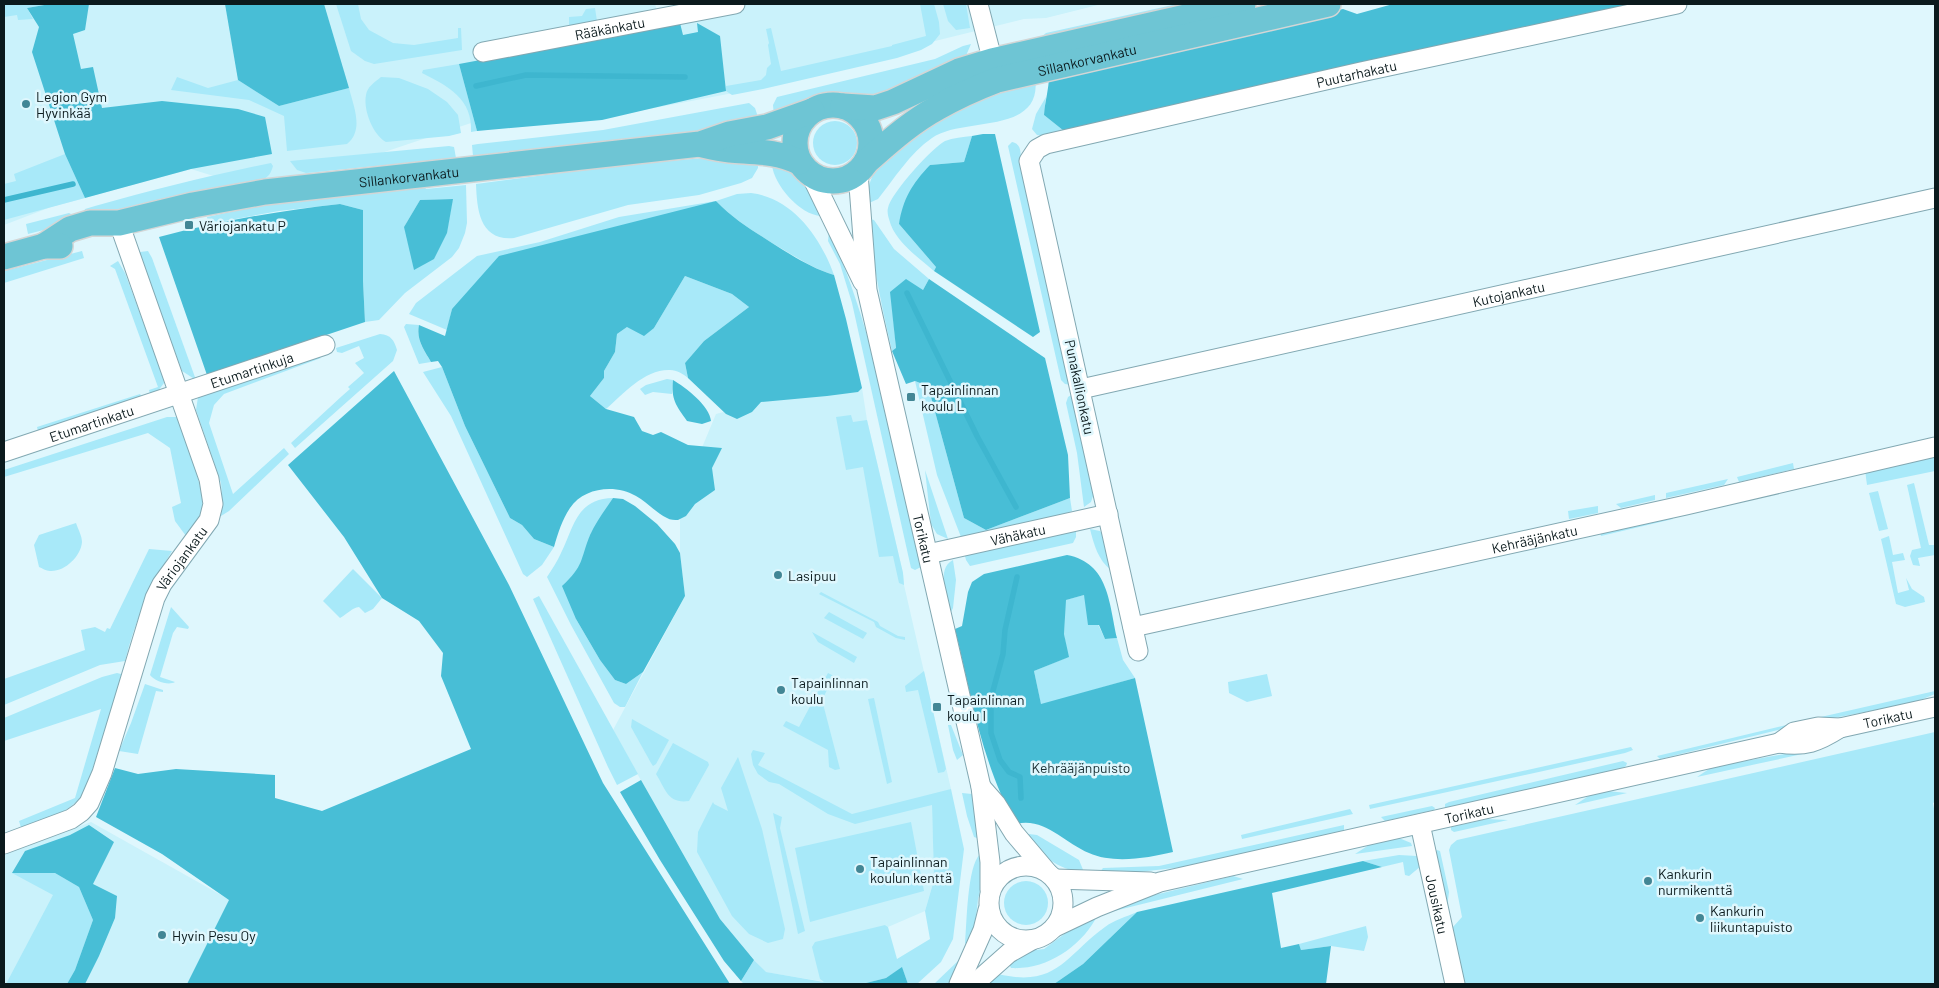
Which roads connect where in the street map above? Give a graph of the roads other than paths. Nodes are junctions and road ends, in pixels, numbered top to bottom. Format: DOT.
graph roads {
  1 [pos="735,4"];
  2 [pos="978,4"];
  3 [pos="1243,4"];
  4 [pos="1328,4"];
  5 [pos="1676,4"];
  6 [pos="1296,7"];
  7 [pos="483,52"];
  8 [pos="995,70"];
  9 [pos="843,106"];
  10 [pos="812,111"];
  11 [pos="700,144"];
  12 [pos="1037,149"];
  13 [pos="804,168"];
  14 [pos="862,168"];
  15 [pos="1935,198"];
  16 [pos="119,223"];
  17 [pos="4,257"];
  18 [pos="867,290"];
  19 [pos="325,345"];
  20 [pos="1081,389"];
  21 [pos="179,394"];
  22 [pos="1935,447"];
  23 [pos="4,452"];
  24 [pos="1108,514"];
  25 [pos="928,554"];
  26 [pos="1133,627"];
  27 [pos="1138,651"];
  28 [pos="1935,707"];
  29 [pos="981,787"];
  30 [pos="1420,824"];
  31 [pos="4,844"];
  32 [pos="1051,876"];
  33 [pos="1160,882"];
  34 [pos="990,890"];
  35 [pos="988,910"];
  36 [pos="1055,927"];
  37 [pos="1032,940"];
  38 [pos="959,984"];
  39 [pos="974,984"];
  40 [pos="1456,984"];
  1 -- 7 [label="street, Rääkänkatu"];
  2 -- 8 [label="street"];
  3 -- 8 [label="main road, Sillankorvankatu"];
  4 -- 6 [label="main road, Sillankorvankatu"];
  5 -- 12 [label="street, Puutarhakatu"];
  6 -- 8 [label="main road, Sillankorvankatu"];
  8 -- 9 [label="main road, Sillankorvankatu"];
  8 -- 14 [label="main road, Sillankorvankatu"];
  9 -- 10 [label="main road"];
  9 -- 14 [label="main road"];
  10 -- 11 [label="main road, Sillankorvankatu"];
  10 -- 13 [label="main road"];
  11 -- 13 [label="main road, Sillankorvankatu"];
  11 -- 16 [label="main road, Sillankorvankatu"];
  12 -- 20 [label="street, Punakallionkatu"];
  13 -- 14 [label="main road"];
  13 -- 18 [label="street, Torikatu"];
  14 -- 18 [label="street, Torikatu"];
  15 -- 20 [label="street, Kutojankatu"];
  16 -- 17 [label="main road, Sillankorvankatu"];
  16 -- 21 [label="street, Väriojankatu"];
  18 -- 25 [label="street, Torikatu"];
  19 -- 21 [label="street, Etumartinkuja"];
  20 -- 24 [label="street, Punakallionkatu"];
  21 -- 23 [label="street, Etumartinkatu"];
  21 -- 31 [label="street, Väriojankatu"];
  22 -- 26 [label="street, Kehrääjänkatu"];
  24 -- 25 [label="street, Vähäkatu"];
  24 -- 26 [label="street, Punakallionkatu"];
  25 -- 29 [label="street, Torikatu"];
  26 -- 27 [label="street, Punakallionkatu"];
  28 -- 30 [label="street, Torikatu"];
  29 -- 32 [label="street, Torikatu"];
  29 -- 34 [label="street, Torikatu"];
  30 -- 33 [label="street, Torikatu"];
  30 -- 40 [label="street, Jousikatu"];
  32 -- 33 [label="street, Torikatu"];
  32 -- 34 [label="street"];
  32 -- 36 [label="street"];
  33 -- 36 [label="street, Torikatu"];
  34 -- 35 [label="street"];
  35 -- 37 [label="street"];
  35 -- 38 [label="street"];
  36 -- 37 [label="street"];
  37 -- 39 [label="street"];
}
